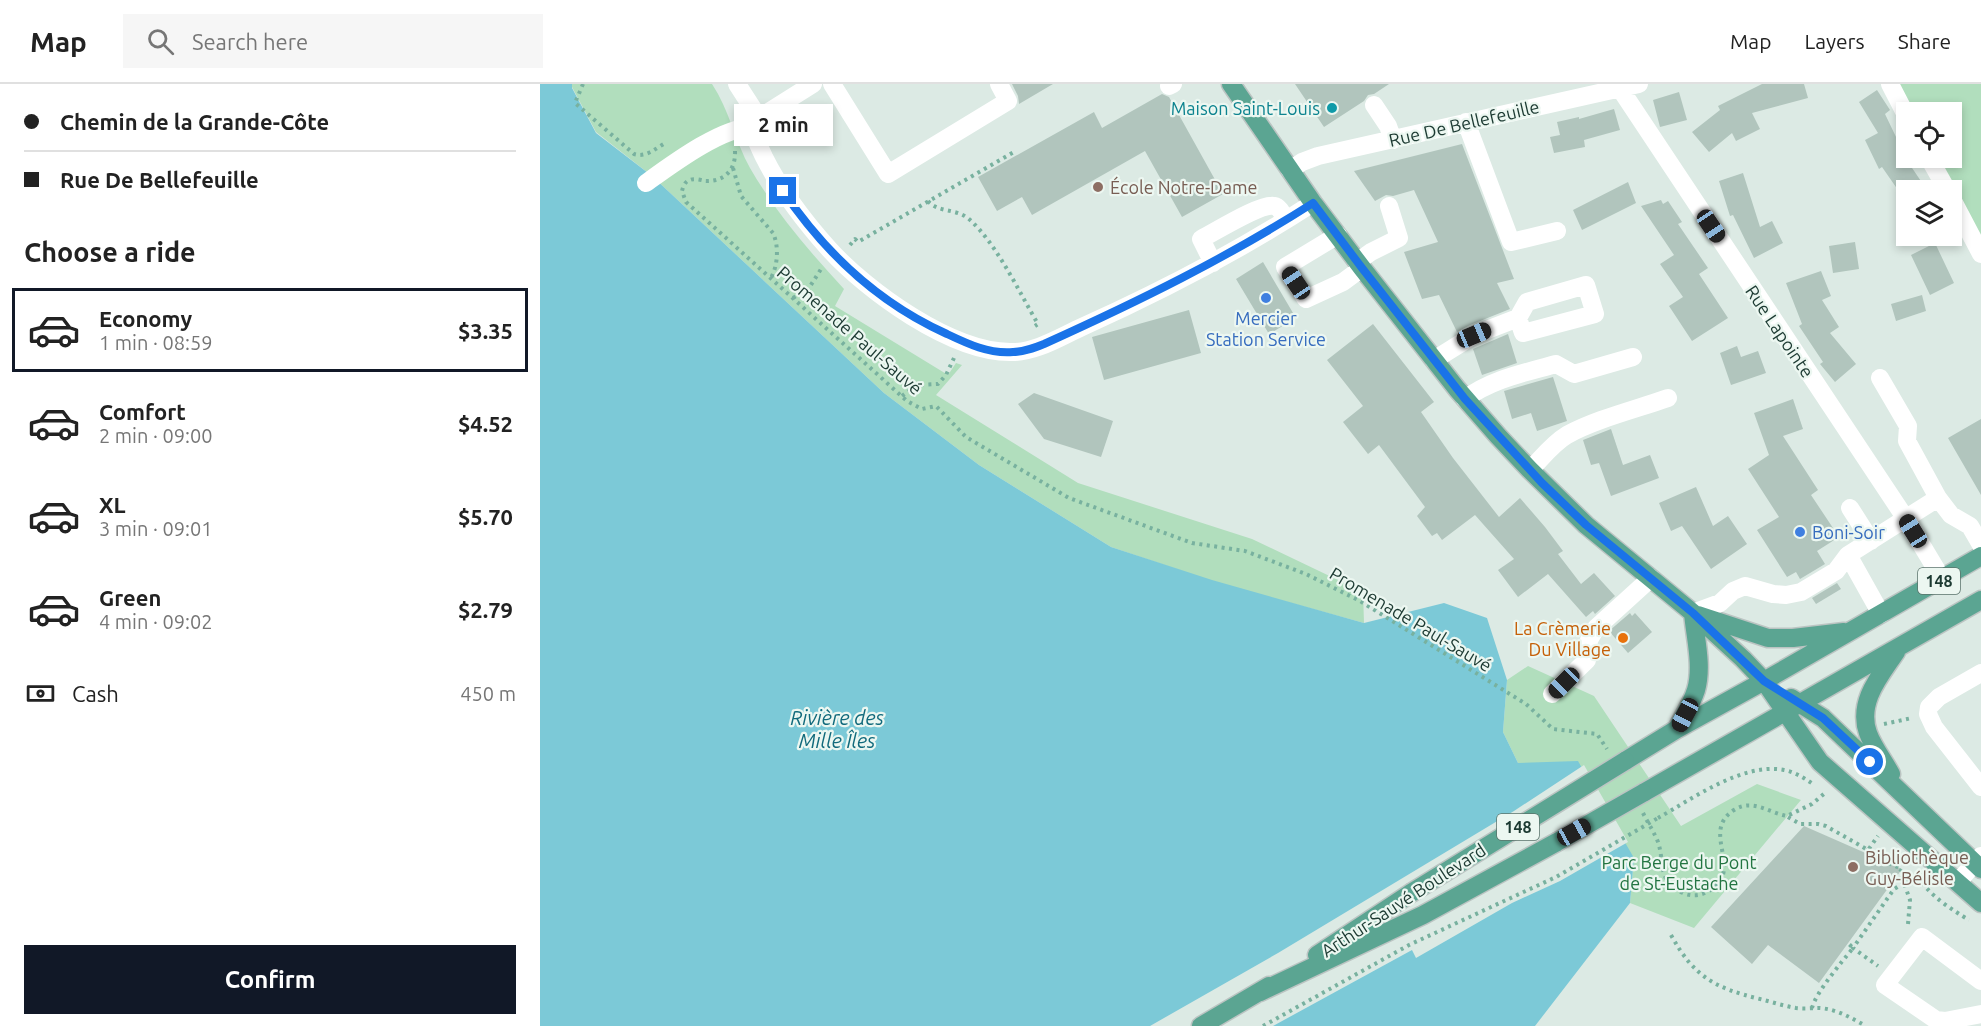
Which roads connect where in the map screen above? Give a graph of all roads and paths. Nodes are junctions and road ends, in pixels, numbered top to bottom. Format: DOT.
graph roads {
  1 [pos="583,84"];
  2 [pos="737,84"];
  3 [pos="813,84"];
  4 [pos="832,84"];
  5 [pos="999,84"];
  6 [pos="1231,84"];
  7 [pos="1640,84"];
  8 [pos="1890,84"];
  9 [pos="1618,87"];
  10 [pos="1899,102"];
  11 [pos="1374,105"];
  12 [pos="1466,122"];
  13 [pos="756,123"];
  14 [pos="676,137"];
  15 [pos="1393,140"];
  16 [pos="734,146"];
  17 [pos="1014,152"];
  18 [pos="733,167"];
  19 [pos="1290,170"];
  20 [pos="646,183"];
  21 [pos="928,201"];
  22 [pos="1313,203"];
  23 [pos="1389,206"];
  24 [pos="1962,218"];
  25 [pos="1286,220"];
  26 [pos="1557,231"];
  27 [pos="1338,235"];
  28 [pos="850,246"];
  29 [pos="1981,254"];
  30 [pos="1213,263"];
  31 [pos="825,264"];
  32 [pos="1359,265"];
  33 [pos="771,278"];
  34 [pos="794,298"];
  35 [pos="1518,318"];
  36 [pos="1035,326"];
  37 [pos="957,353"];
  38 [pos="1633,357"];
  39 [pos="1434,360"];
  40 [pos="1880,378"];
  41 [pos="902,396"];
  42 [pos="1668,398"];
  43 [pos="1465,399"];
  44 [pos="1530,470"];
  45 [pos="1938,498"];
  46 [pos="1850,508"];
  47 [pos="1906,519"];
  48 [pos="1975,523"];
  49 [pos="1871,541"];
  50 [pos="1981,545"];
  51 [pos="1848,555"];
  52 [pos="1981,556"];
  53 [pos="1651,578"];
  54 [pos="1942,579"];
  55 [pos="1981,600"];
  56 [pos="1693,613"];
  57 [pos="1881,614"];
  58 [pos="1851,631"];
  59 [pos="1899,648"];
  60 [pos="1981,674"];
  61 [pos="1764,681"];
  62 [pos="1552,694"];
  63 [pos="1793,708"];
  64 [pos="1917,717"];
  65 [pos="1877,723"];
  66 [pos="1677,729"];
  67 [pos="1617,758"];
  68 [pos="1771,769"];
  69 [pos="1981,787"];
  70 [pos="1899,789"];
  71 [pos="1825,793"];
  72 [pos="1642,812"];
  73 [pos="1787,816"];
  74 [pos="1876,839"];
  75 [pos="1868,850"];
  76 [pos="1979,863"];
  77 [pos="1919,877"];
  78 [pos="1958,882"];
  79 [pos="1904,883"];
  80 [pos="1981,903"];
  81 [pos="1907,930"];
  82 [pos="1671,935"];
  83 [pos="1848,943"];
  84 [pos="1853,948"];
  85 [pos="1885,971"];
  86 [pos="1981,981"];
  87 [pos="1260,992"];
  88 [pos="1812,1008"];
  89 [pos="1981,1014"];
  90 [pos="1201,1026"];
  91 [pos="1263,1026"];
  92 [pos="1866,1026"];
  1 -- 14 [label="path"];
  2 -- 13 [label="street"];
  3 -- 13 [label="street"];
  4 -- 5 [label="street"];
  6 -- 19 [label="main road"];
  7 -- 9 [label="street, Rue De Bellefeuille"];
  8 -- 10 [label="street"];
  9 -- 12 [label="street, Rue De Bellefeuille"];
  9 -- 47 [label="street, Rue Lapointe"];
  11 -- 15 [label="street"];
  12 -- 15 [label="street, Rue De Bellefeuille"];
  12 -- 26 [label="street"];
  13 -- 20 [label="street"];
  13 -- 30 [label="street"];
  15 -- 19 [label="street, Rue De Bellefeuille"];
  16 -- 18 [label="path"];
  17 -- 21 [label="path"];
  18 -- 33 [label="path"];
  18 -- 33 [label="path, Promenade Paul-Sauvé"];
  19 -- 22 [label="main road"];
  21 -- 28 [label="path"];
  21 -- 36 [label="path"];
  22 -- 25 [label="street"];
  22 -- 27 [label="main road"];
  23 -- 32 [label="street"];
  24 -- 29 [label="street"];
  25 -- 30 [label="street"];
  25 -- 30 [label="street"];
  27 -- 32 [label="main road"];
  27 -- 32 [label="street"];
  31 -- 34 [label="path"];
  32 -- 39 [label="main road"];
  33 -- 34 [label="path, Promenade Paul-Sauvé"];
  34 -- 41 [label="path, Promenade Paul-Sauvé"];
  35 -- 39 [label="street"];
  37 -- 41 [label="path"];
  38 -- 43 [label="street"];
  39 -- 43 [label="main road"];
  40 -- 45 [label="street"];
  41 -- 67 [label="path, Promenade Paul-Sauvé"];
  42 -- 44 [label="street"];
  43 -- 44 [label="main road"];
  44 -- 53 [label="main road"];
  45 -- 47 [label="street"];
  45 -- 48 [label="street"];
  46 -- 49 [label="street"];
  47 -- 49 [label="street"];
  47 -- 54 [label="street, Rue Lapointe"];
  48 -- 50 [label="street"];
  49 -- 51 [label="street"];
  51 -- 56 [label="street"];
  51 -- 57 [label="street"];
  52 -- 54 [label="main road, Arthur-Sauvé Boulevard / 148"];
  53 -- 56 [label="main road"];
  53 -- 62 [label="street"];
  54 -- 57 [label="main road, Arthur-Sauvé Boulevard / 148"];
  55 -- 59 [label="main road, Arthur-Sauvé Boulevard / 148"];
  56 -- 58 [label="main road"];
  56 -- 61 [label="main road"];
  56 -- 66 [label="main road"];
  57 -- 58 [label="main road, Arthur-Sauvé Boulevard / 148"];
  58 -- 61 [label="main road, Arthur-Sauvé Boulevard / 148"];
  59 -- 63 [label="main road, Arthur-Sauvé Boulevard / 148"];
  59 -- 70 [label="main road"];
  60 -- 69 [label="street"];
  61 -- 63 [label="main road"];
  61 -- 66 [label="main road, Arthur-Sauvé Boulevard / 148"];
  63 -- 70 [label="main road"];
  63 -- 78 [label="main road"];
  63 -- 87 [label="main road, Arthur-Sauvé Boulevard / 148, bridge"];
  64 -- 65 [label="path"];
  66 -- 67 [label="main road, Arthur-Sauvé Boulevard / 148"];
  67 -- 87 [label="main road, Arthur-Sauvé Boulevard / 148, bridge"];
  68 -- 91 [label="path, Arthur-Sauvé Boulevard, bridge"];
  70 -- 76 [label="main road"];
  71 -- 73 [label="path"];
  72 -- 73 [label="path"];
  73 -- 75 [label="path"];
  74 -- 75 [label="path"];
  75 -- 79 [label="path"];
  76 -- 78 [label="street"];
  77 -- 79 [label="path"];
  78 -- 80 [label="main road"];
  79 -- 81 [label="path"];
  79 -- 84 [label="path"];
  82 -- 88 [label="path"];
  83 -- 84 [label="path"];
  84 -- 85 [label="path"];
  84 -- 88 [label="path"];
  86 -- 89 [label="street"];
  87 -- 90 [label="main road, Arthur-Sauvé Boulevard / 148"];
  88 -- 92 [label="path"];
}
